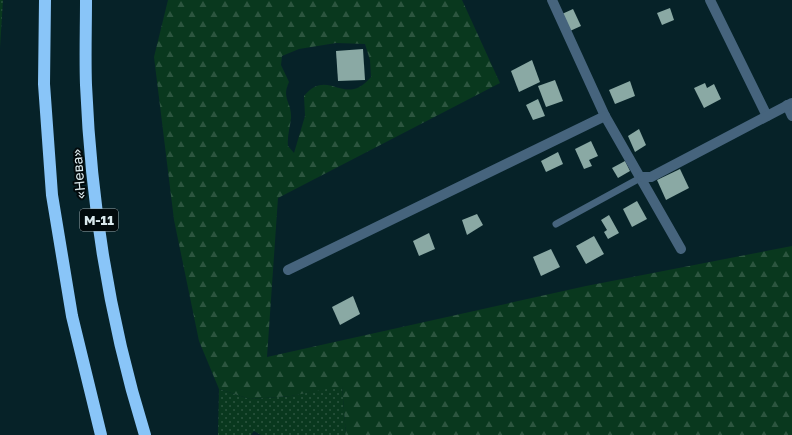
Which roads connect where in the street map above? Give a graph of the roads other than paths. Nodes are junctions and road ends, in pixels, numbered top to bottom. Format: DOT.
graph roads {
  1 [pos="45,0"];
  2 [pos="86,0"];
  3 [pos="552,0"];
  4 [pos="710,0"];
  5 [pos="789,104"];
  6 [pos="606,116"];
  7 [pos="767,116"];
  8 [pos="792,116"];
  9 [pos="642,177"];
  10 [pos="556,224"];
  11 [pos="681,249"];
  12 [pos="288,270"];
  13 [pos="101,435"];
  14 [pos="146,435"];
  1 -- 13 [label="highway, «Нева»"];
  2 -- 14 [label="highway, «Нева» / М-11"];
  3 -- 6 [label="street"];
  4 -- 7 [label="street"];
  5 -- 7 [label="street"];
  5 -- 8 [label="street"];
  6 -- 9 [label="street"];
  6 -- 12 [label="street"];
  7 -- 9 [label="street"];
  9 -- 10 [label="lane"];
  9 -- 11 [label="street"];
}
